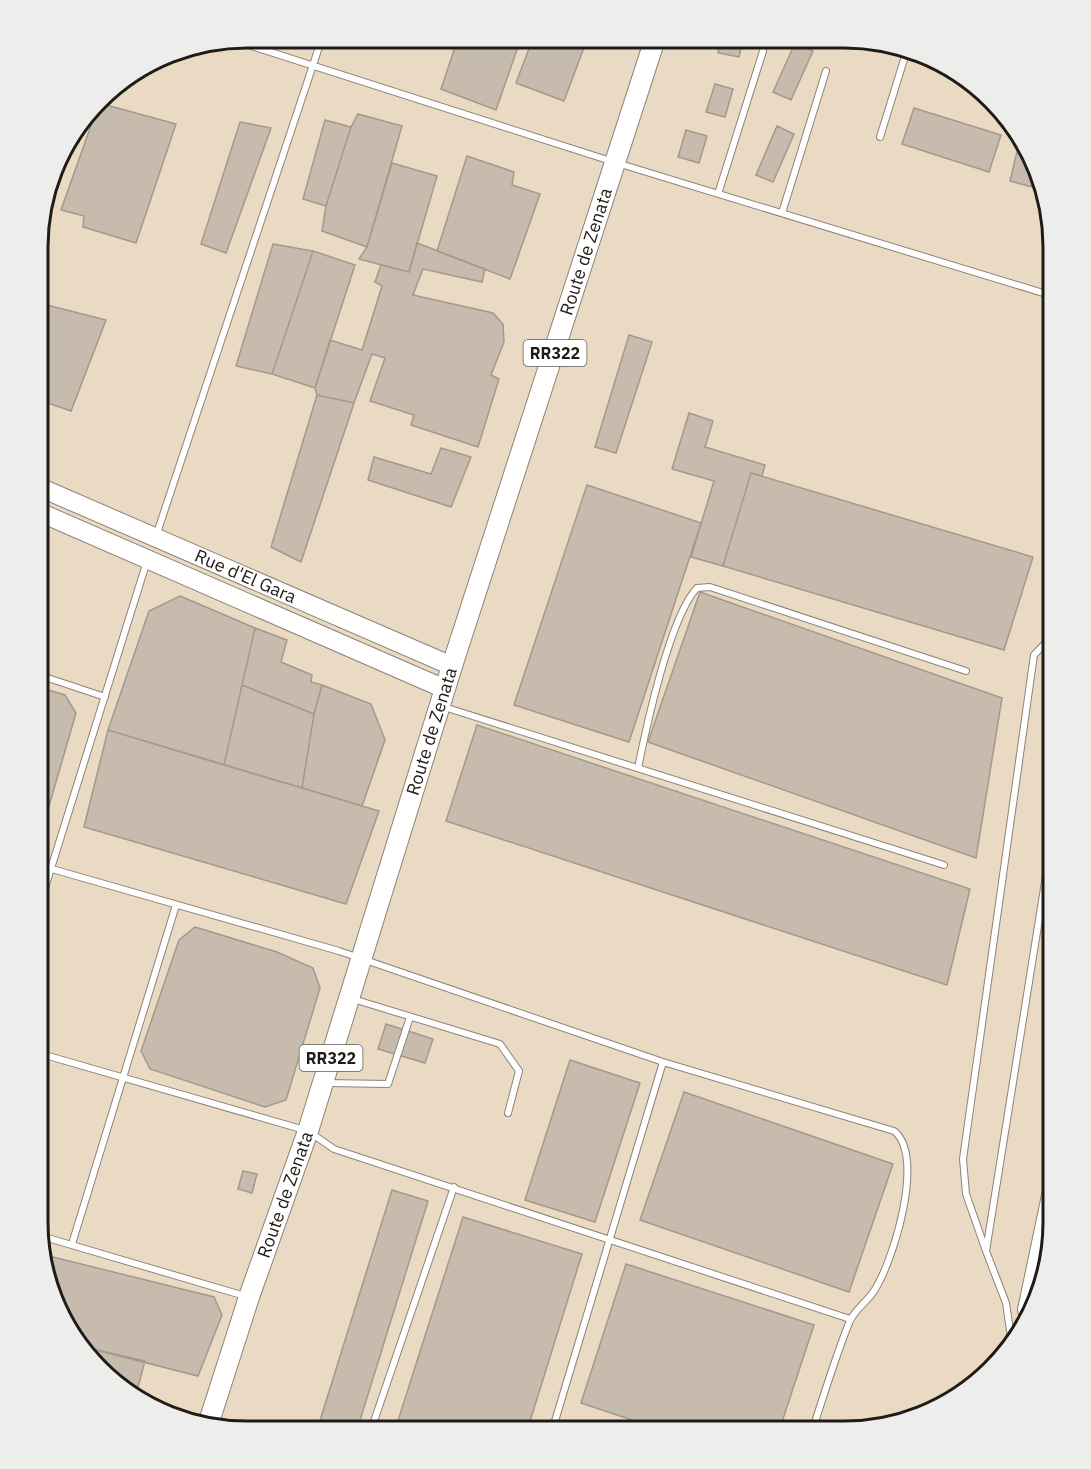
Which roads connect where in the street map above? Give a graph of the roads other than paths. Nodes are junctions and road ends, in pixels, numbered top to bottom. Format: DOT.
graph roads {
  1 [pos="259,48"];
  2 [pos="319,48"];
  3 [pos="653,48"];
  4 [pos="764,51"];
  5 [pos="904,58"];
  6 [pos="313,65"];
  7 [pos="826,71"];
  8 [pos="880,136"];
  9 [pos="617,163"];
  10 [pos="718,194"];
  11 [pos="782,213"];
  12 [pos="1043,293"];
  13 [pos="48,491"];
  14 [pos="48,516"];
  15 [pos="156,537"];
  16 [pos="148,559"];
  17 [pos="1043,646"];
  18 [pos="452,666"];
  19 [pos="966,671"];
  20 [pos="48,678"];
  21 [pos="105,697"];
  22 [pos="442,697"];
  23 [pos="638,768"];
  24 [pos="944,865"];
  25 [pos="48,868"];
  26 [pos="51,869"];
  27 [pos="48,878"];
  28 [pos="1043,895"];
  29 [pos="176,905"];
  30 [pos="362,960"];
  31 [pos="350,998"];
  32 [pos="410,1017"];
  33 [pos="48,1056"];
  34 [pos="663,1062"];
  35 [pos="123,1077"];
  36 [pos="323,1083"];
  37 [pos="508,1113"];
  38 [pos="308,1131"];
  39 [pos="454,1187"];
  40 [pos="48,1238"];
  41 [pos="608,1238"];
  42 [pos="72,1244"];
  43 [pos="1041,1248"];
  44 [pos="986,1251"];
  45 [pos="1036,1271"];
  46 [pos="249,1297"];
  47 [pos="850,1319"];
  48 [pos="1010,1331"];
  49 [pos="211,1417"];
  50 [pos="374,1421"];
  51 [pos="554,1421"];
  52 [pos="815,1421"];
  1 -- 6 [label="lane"];
  2 -- 6 [label="lane"];
  3 -- 9 [label="main road, Route de Zenata / RR322"];
  4 -- 10 [label="lane"];
  5 -- 8 [label="lane"];
  6 -- 9 [label="lane"];
  6 -- 15 [label="lane"];
  7 -- 11 [label="lane"];
  9 -- 10 [label="lane"];
  9 -- 18 [label="main road, Route de Zenata / RR322"];
  10 -- 11 [label="lane"];
  11 -- 12 [label="lane"];
  13 -- 15 [label="street, Rue d'El Gara"];
  14 -- 16 [label="street, Rue d'El Gara"];
  15 -- 18 [label="street, Rue d'El Gara"];
  16 -- 21 [label="lane"];
  16 -- 22 [label="street, Rue d'El Gara"];
  17 -- 44 [label="lane"];
  18 -- 22 [label="main road, Route de Zenata / RR322"];
  19 -- 23 [label="lane"];
  20 -- 21 [label="lane"];
  21 -- 26 [label="lane"];
  22 -- 23 [label="lane"];
  22 -- 30 [label="main road, Route de Zenata / RR322"];
  23 -- 24 [label="lane"];
  25 -- 26 [label="lane"];
  26 -- 27 [label="lane"];
  26 -- 29 [label="lane"];
  28 -- 44 [label="lane"];
  29 -- 30 [label="lane"];
  29 -- 35 [label="lane"];
  30 -- 31 [label="main road, Route de Zenata / RR322"];
  30 -- 34 [label="lane"];
  31 -- 32 [label="lane"];
  31 -- 36 [label="main road, Route de Zenata / RR322"];
  32 -- 36 [label="lane"];
  32 -- 37 [label="lane"];
  33 -- 35 [label="lane"];
  34 -- 41 [label="lane"];
  34 -- 47 [label="lane"];
  35 -- 38 [label="lane"];
  35 -- 42 [label="lane"];
  36 -- 38 [label="main road, Route de Zenata / RR322"];
  38 -- 39 [label="lane"];
  38 -- 46 [label="main road, Route de Zenata / RR322"];
  39 -- 41 [label="lane"];
  39 -- 50 [label="lane"];
  40 -- 42 [label="lane"];
  41 -- 47 [label="lane"];
  41 -- 51 [label="lane"];
  42 -- 46 [label="lane"];
  43 -- 45 [label="main road"];
  44 -- 48 [label="lane"];
  46 -- 49 [label="main road, Route de Zenata / RR322"];
  47 -- 52 [label="lane"];
}
